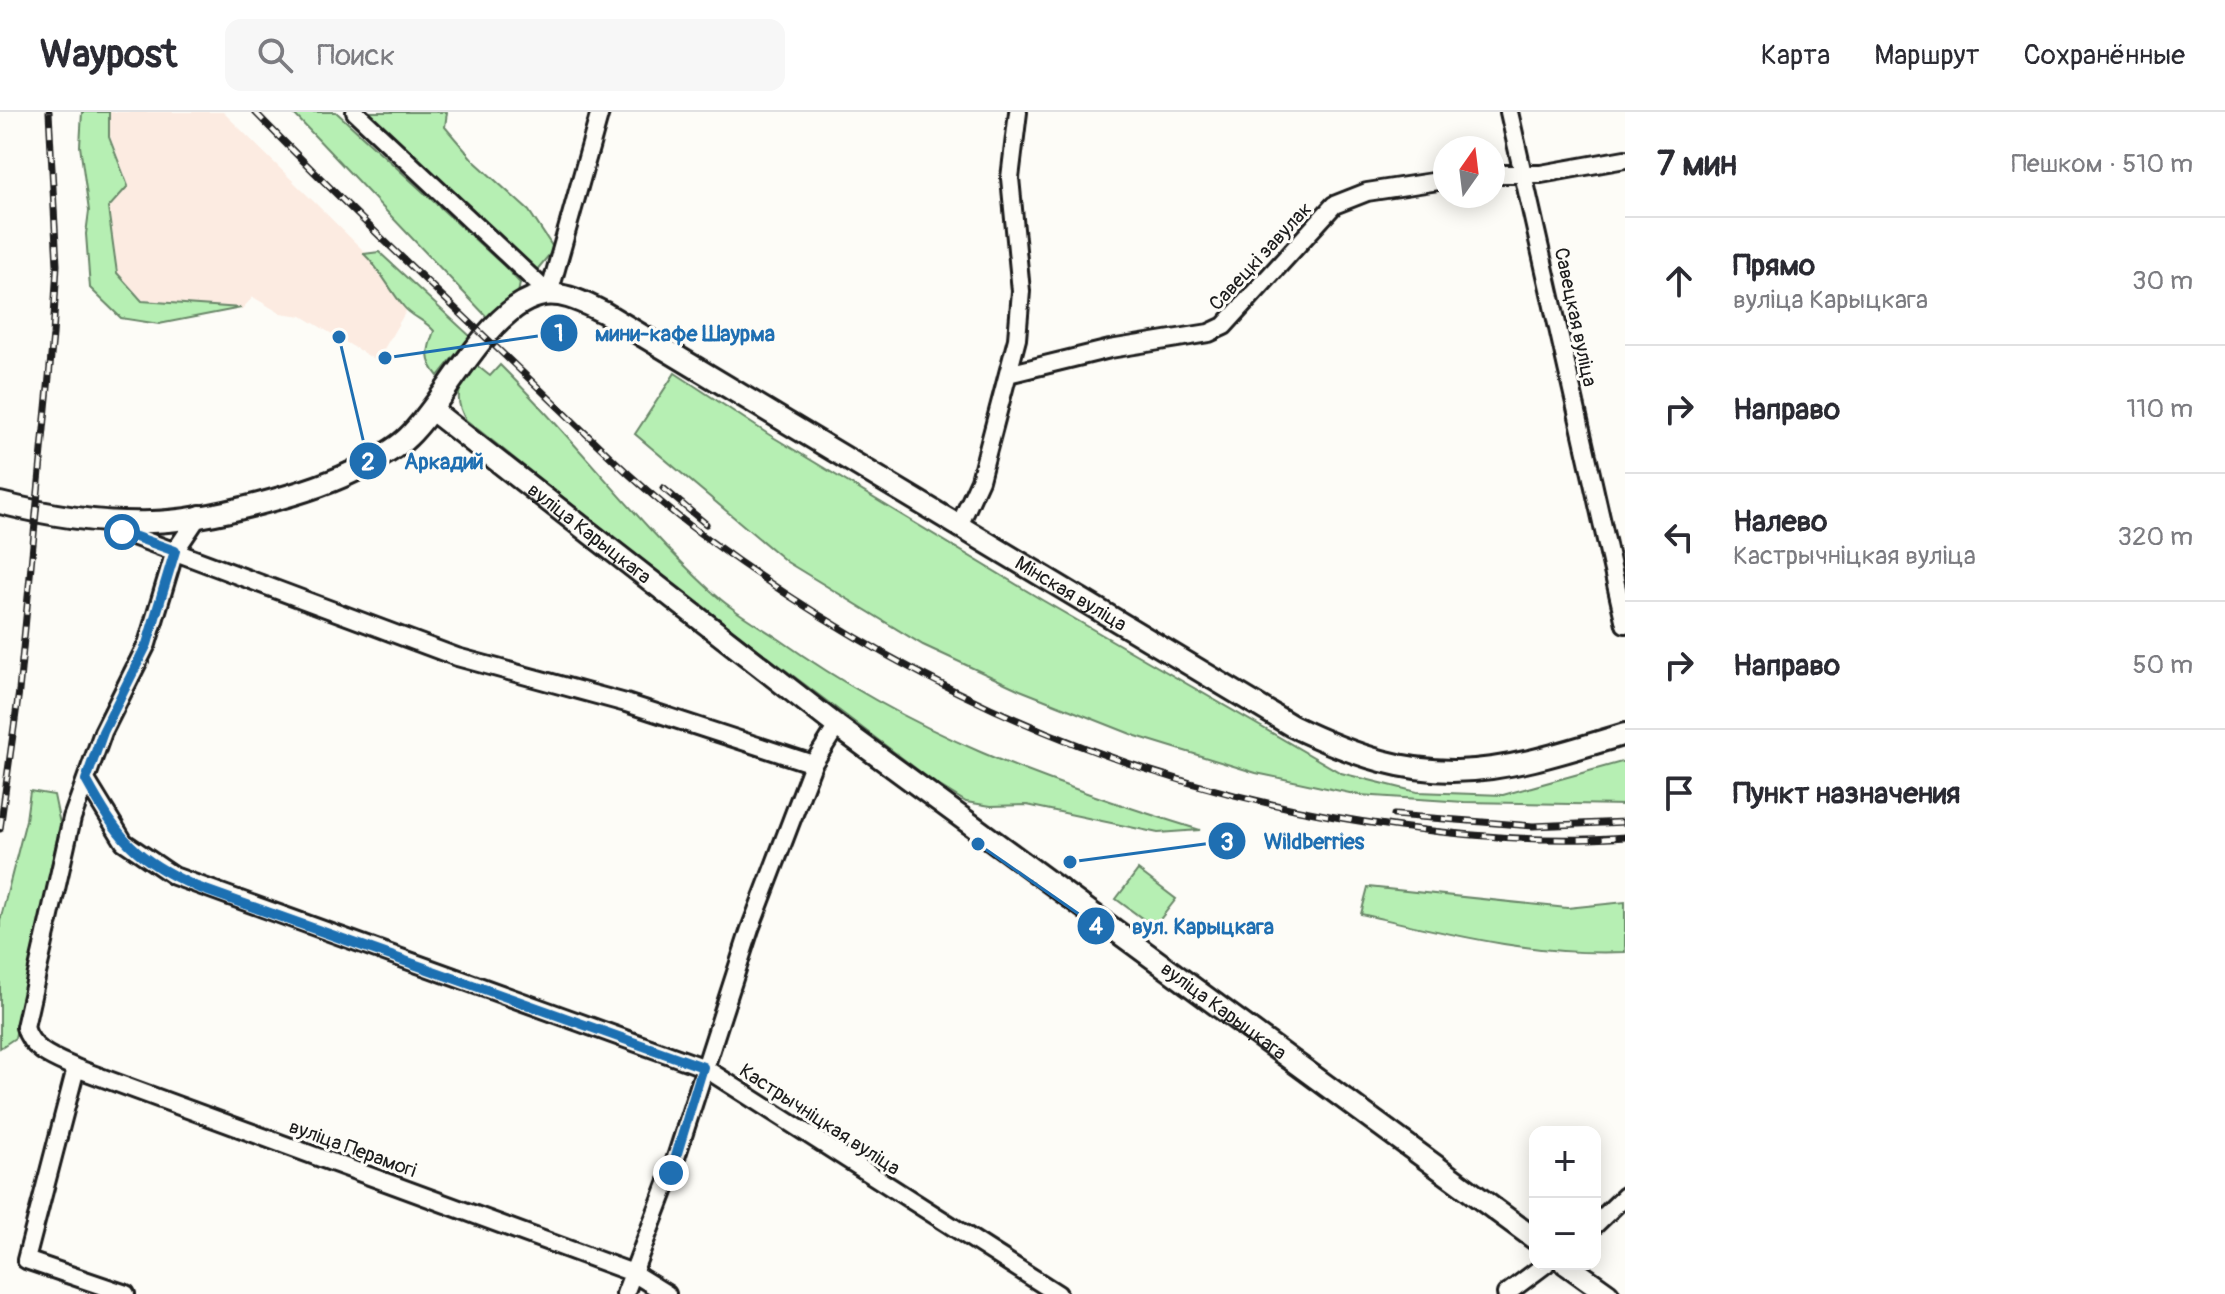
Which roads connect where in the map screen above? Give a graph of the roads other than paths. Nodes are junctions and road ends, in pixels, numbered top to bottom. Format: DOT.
graph roads {
  1 [pos="355,112"];
  2 [pos="600,112"];
  3 [pos="1018,112"];
  4 [pos="1509,112"];
  5 [pos="367,118"];
  6 [pos="1625,159"];
  7 [pos="1525,171"];
  8 [pos="1505,173"];
  9 [pos="1433,182"];
  10 [pos="549,294"];
  11 [pos="1008,374"];
  12 [pos="432,410"];
  13 [pos="0,503"];
  14 [pos="200,514"];
  15 [pos="108,520"];
  16 [pos="959,526"];
  17 [pos="175,551"];
  18 [pos="1625,624"];
  19 [pos="837,726"];
  20 [pos="1625,734"];
  21 [pos="813,764"];
  22 [pos="86,780"];
  23 [pos="103,811"];
  24 [pos="72,818"];
  25 [pos="703,1067"];
  26 [pos="76,1068"];
  27 [pos="1625,1196"];
  28 [pos="1601,1219"];
  29 [pos="1529,1235"];
  30 [pos="1538,1270"];
  31 [pos="1574,1270"];
  32 [pos="633,1273"];
  33 [pos="126,1294"];
  34 [pos="625,1294"];
  35 [pos="667,1294"];
  36 [pos="1058,1294"];
  37 [pos="1506,1294"];
  38 [pos="1608,1294"];
  1 -- 5 [label="street"];
  2 -- 10 [label="street"];
  3 -- 11 [label="street"];
  4 -- 7 [label="street, Савецкая вуліца"];
  5 -- 10 [label="street"];
  6 -- 7 [label="street"];
  7 -- 8 [label="street"];
  7 -- 18 [label="street, Савецкая вуліца"];
  9 -- 11 [label="street, Савецкі завулак"];
  10 -- 12 [label="street"];
  10 -- 16 [label="street, Мінская вуліца"];
  11 -- 16 [label="street"];
  12 -- 14 [label="street"];
  12 -- 19 [label="street, вуліца Карыцкага"];
  13 -- 15 [label="street"];
  14 -- 15 [label="street"];
  14 -- 17 [label="street"];
  15 -- 17 [label="street"];
  16 -- 20 [label="street, Мінская вуліца"];
  17 -- 21 [label="street"];
  17 -- 22 [label="street"];
  19 -- 21 [label="street"];
  19 -- 29 [label="street, вуліца Карыцкага"];
  21 -- 25 [label="street"];
  22 -- 23 [label="street, Кастрычніцкая вуліца"];
  22 -- 24 [label="street"];
  23 -- 24 [label="street"];
  23 -- 25 [label="street, Кастрычніцкая вуліца"];
  24 -- 26 [label="street, вуліца Перамогі"];
  25 -- 32 [label="street"];
  25 -- 36 [label="street, Кастрычніцкая вуліца"];
  26 -- 32 [label="street, вуліца Перамогі"];
  26 -- 33 [label="street"];
  27 -- 28 [label="street"];
  30 -- 37 [label="street"];
  31 -- 38 [label="street"];
  32 -- 34 [label="street"];
  32 -- 35 [label="street, вуліца Перамогі"];
}
